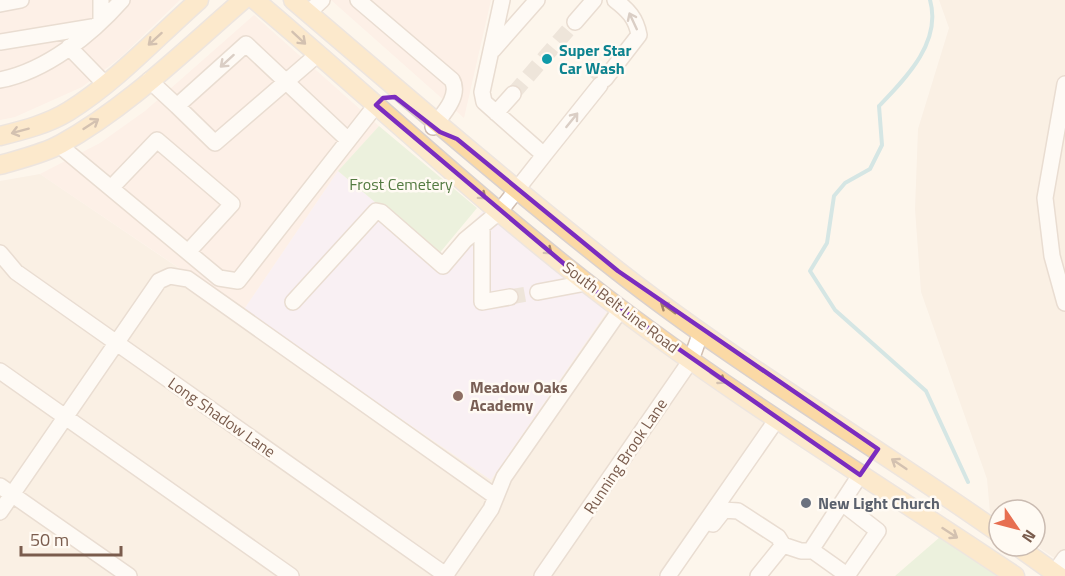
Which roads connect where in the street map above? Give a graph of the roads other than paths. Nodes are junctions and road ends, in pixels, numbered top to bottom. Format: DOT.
graph roads {
  1 [pos="21,0"];
  2 [pos="101,0"];
  3 [pos="122,0"];
  4 [pos="199,0"];
  5 [pos="243,0"];
  6 [pos="255,0"];
  7 [pos="294,0"];
  8 [pos="322,0"];
  9 [pos="358,0"];
  10 [pos="502,0"];
  11 [pos="537,0"];
  12 [pos="594,0"];
  13 [pos="615,0"];
  14 [pos="0,4"];
  15 [pos="308,13"];
  16 [pos="575,22"];
  17 [pos="97,23"];
  18 [pos="0,42"];
  19 [pos="69,46"];
  20 [pos="491,52"];
  21 [pos="317,55"];
  22 [pos="0,80"];
  23 [pos="149,80"];
  24 [pos="285,82"];
  25 [pos="105,84"];
  26 [pos="1065,84"];
  27 [pos="513,94"];
  28 [pos="376,105"];
  29 [pos="177,106"];
  30 [pos="496,113"];
  31 [pos="435,124"];
  32 [pos="0,136"];
  33 [pos="347,140"];
  34 [pos="59,145"];
  35 [pos="544,155"];
  36 [pos="0,165"];
  37 [pos="111,188"];
  38 [pos="519,189"];
  39 [pos="500,211"];
  40 [pos="482,226"];
  41 [pos="188,252"];
  42 [pos="0,253"];
  43 [pos="16,272"];
  44 [pos="0,275"];
  45 [pos="586,283"];
  46 [pos="538,292"];
  47 [pos="510,297"];
  48 [pos="293,302"];
  49 [pos="1065,303"];
  50 [pos="621,309"];
  51 [pos="701,333"];
  52 [pos="117,343"];
  53 [pos="691,360"];
  54 [pos="0,371"];
  55 [pos="66,417"];
  56 [pos="777,419"];
  57 [pos="878,449"];
  58 [pos="860,475"];
  59 [pos="6,490"];
  60 [pos="496,497"];
  61 [pos="842,503"];
  62 [pos="0,512"];
  63 [pos="987,525"];
  64 [pos="783,545"];
  65 [pos="813,551"];
  66 [pos="1037,558"];
  67 [pos="1058,571"];
  68 [pos="129,576"];
  69 [pos="291,576"];
  70 [pos="446,576"];
  71 [pos="542,576"];
  72 [pos="668,576"];
  73 [pos="676,576"];
  74 [pos="758,576"];
  75 [pos="1015,576"];
  1 -- 14 [label="street"];
  2 -- 17 [label="street"];
  3 -- 17 [label="street"];
  4 -- 25 [label="main road, one-way"];
  5 -- 23 [label="main road"];
  6 -- 21 [label="main road, South Belt Line Road, one-way"];
  7 -- 15 [label="main road"];
  8 -- 15 [label="street"];
  9 -- 31 [label="street"];
  10 -- 20 [label="street"];
  11 -- 20 [label="street"];
  12 -- 16 [label="street"];
  35 -- 13 [label="street, one-way"];
  15 -- 31 [label="main road"];
  17 -- 18 [label="street"];
  17 -- 19 [label="street"];
  19 -- 22 [label="street"];
  19 -- 25 [label="street"];
  20 -- 30 [label="street"];
  21 -- 24 [label="street"];
  21 -- 28 [label="main road, South Belt Line Road"];
  23 -- 29 [label="street"];
  34 -- 23 [label="main road, one-way"];
  24 -- 29 [label="street, one-way"];
  24 -- 29 [label="street"];
  24 -- 33 [label="street"];
  25 -- 32 [label="main road, one-way"];
  26 -- 49 [label="street"];
  27 -- 30 [label="street"];
  28 -- 31 [label="main road"];
  28 -- 33 [label="street"];
  28 -- 39 [label="main road, South Belt Line Road, one-way"];
  30 -- 35 [label="street"];
  31 -- 38 [label="main road, South Belt Line Road"];
  33 -- 41 [label="street"];
  34 -- 36 [label="main road"];
  34 -- 37 [label="street"];
  35 -- 38 [label="street"];
  37 -- 41 [label="street"];
  37 -- 41 [label="street"];
  38 -- 39 [label="street"];
  51 -- 38 [label="main road, South Belt Line Road, one-way"];
  39 -- 40 [label="street"];
  39 -- 45 [label="main road, South Belt Line Road, one-way"];
  40 -- 47 [label="street"];
  40 -- 48 [label="street"];
  42 -- 43 [label="street, Long Shadow Lane"];
  43 -- 44 [label="street"];
  43 -- 52 [label="street, Long Shadow Lane"];
  45 -- 46 [label="street"];
  45 -- 50 [label="main road, South Belt Line Road"];
  50 -- 53 [label="main road, South Belt Line Road"];
  50 -- 60 [label="street"];
  51 -- 53 [label="street, Running Brook Lane"];
  51 -- 57 [label="main road, South Belt Line Road"];
  52 -- 55 [label="street"];
  52 -- 60 [label="street"];
  52 -- 70 [label="street, Long Shadow Lane"];
  53 -- 56 [label="main road, South Belt Line Road, one-way"];
  53 -- 71 [label="street, Running Brook Lane"];
  54 -- 55 [label="street"];
  55 -- 59 [label="street"];
  55 -- 69 [label="street"];
  56 -- 58 [label="main road, South Belt Line Road"];
  56 -- 72 [label="street"];
  57 -- 58 [label="main road"];
  63 -- 57 [label="main road, South Belt Line Road, one-way"];
  58 -- 61 [label="street"];
  58 -- 75 [label="main road, South Belt Line Road, one-way"];
  59 -- 62 [label="street"];
  59 -- 68 [label="street"];
  60 -- 70 [label="street"];
  61 -- 65 [label="street"];
  61 -- 65 [label="street"];
  64 -- 65 [label="street"];
  64 -- 73 [label="street"];
  64 -- 74 [label="street"];
  66 -- 67 [label="main road"];
}
